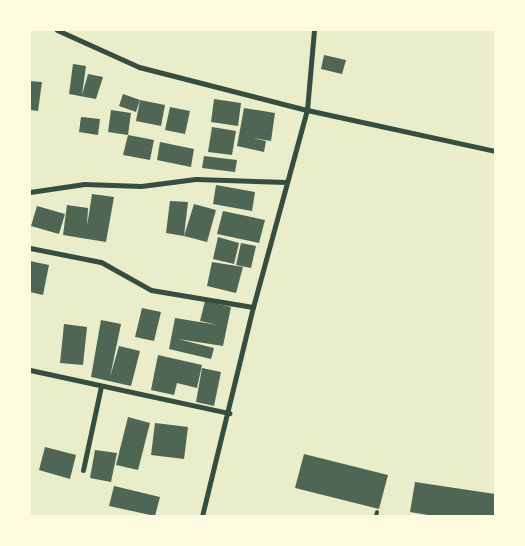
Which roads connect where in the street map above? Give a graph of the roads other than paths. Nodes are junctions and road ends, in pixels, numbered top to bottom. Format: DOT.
graph roads {
  1 [pos="57,30"];
  2 [pos="314,30"];
  3 [pos="307,110"];
  4 [pos="495,152"];
  5 [pos="287,182"];
  6 [pos="30,192"];
  7 [pos="30,248"];
  8 [pos="253,307"];
  9 [pos="30,370"];
  10 [pos="101,386"];
  11 [pos="229,413"];
  12 [pos="83,470"];
  13 [pos="202,516"];
  1 -- 3 [label="street"];
  2 -- 3 [label="street"];
  3 -- 4 [label="street"];
  3 -- 5 [label="street"];
  5 -- 6 [label="street"];
  5 -- 8 [label="street"];
  7 -- 8 [label="street"];
  8 -- 11 [label="street"];
  9 -- 10 [label="street"];
  10 -- 11 [label="street"];
  10 -- 12 [label="street"];
  11 -- 13 [label="street"];
}
